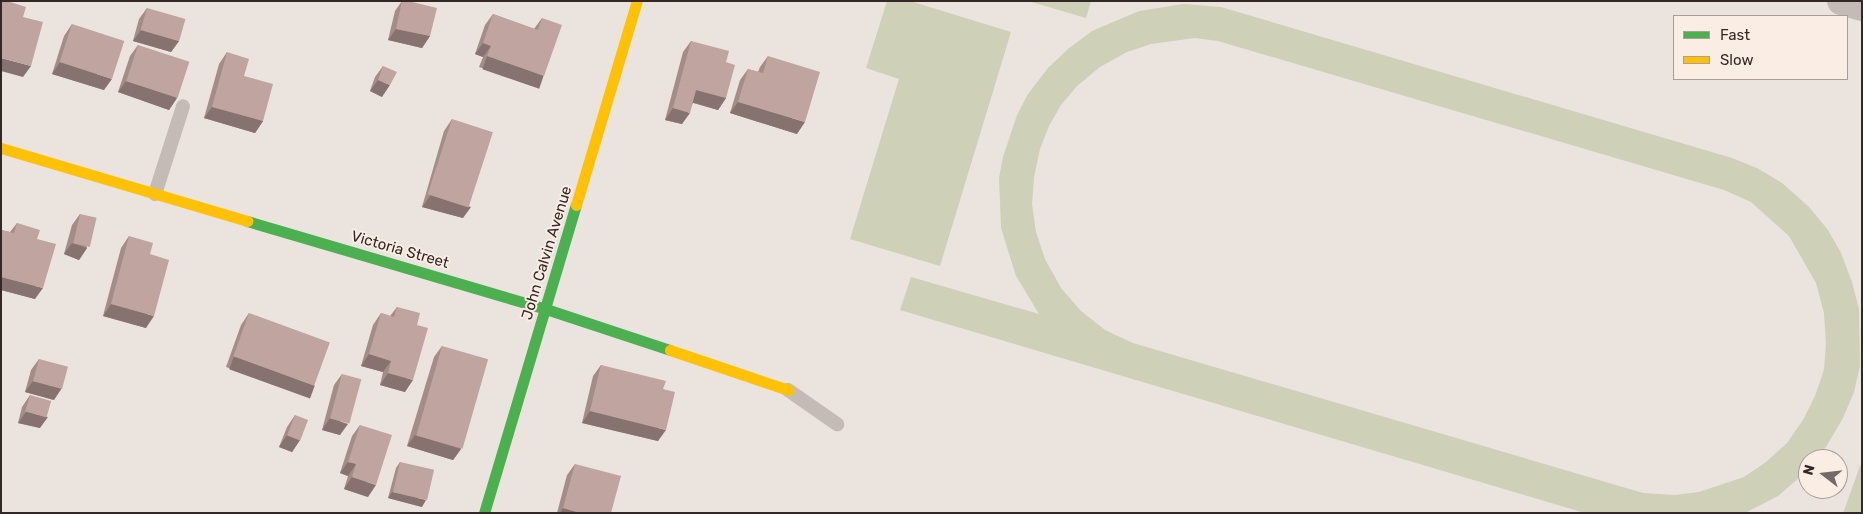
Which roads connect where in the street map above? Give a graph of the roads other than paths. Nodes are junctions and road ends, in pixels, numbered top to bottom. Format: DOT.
graph roads {
  1 [pos="637,1"];
  2 [pos="1841,1"];
  3 [pos="1862,7"];
  4 [pos="183,106"];
  5 [pos="1,148"];
  6 [pos="155,194"];
  7 [pos="546,308"];
  8 [pos="788,390"];
  9 [pos="837,424"];
  10 [pos="484,513"];
  1 -- 7 [label="street, John Calvin Avenue"];
  2 -- 3 [label="street"];
  4 -- 6 [label="lane"];
  5 -- 6 [label="street, Victoria Street"];
  6 -- 7 [label="street, Victoria Street"];
  7 -- 8 [label="street, Victoria Street"];
  7 -- 10 [label="street, John Calvin Avenue"];
  8 -- 9 [label="lane"];
}
